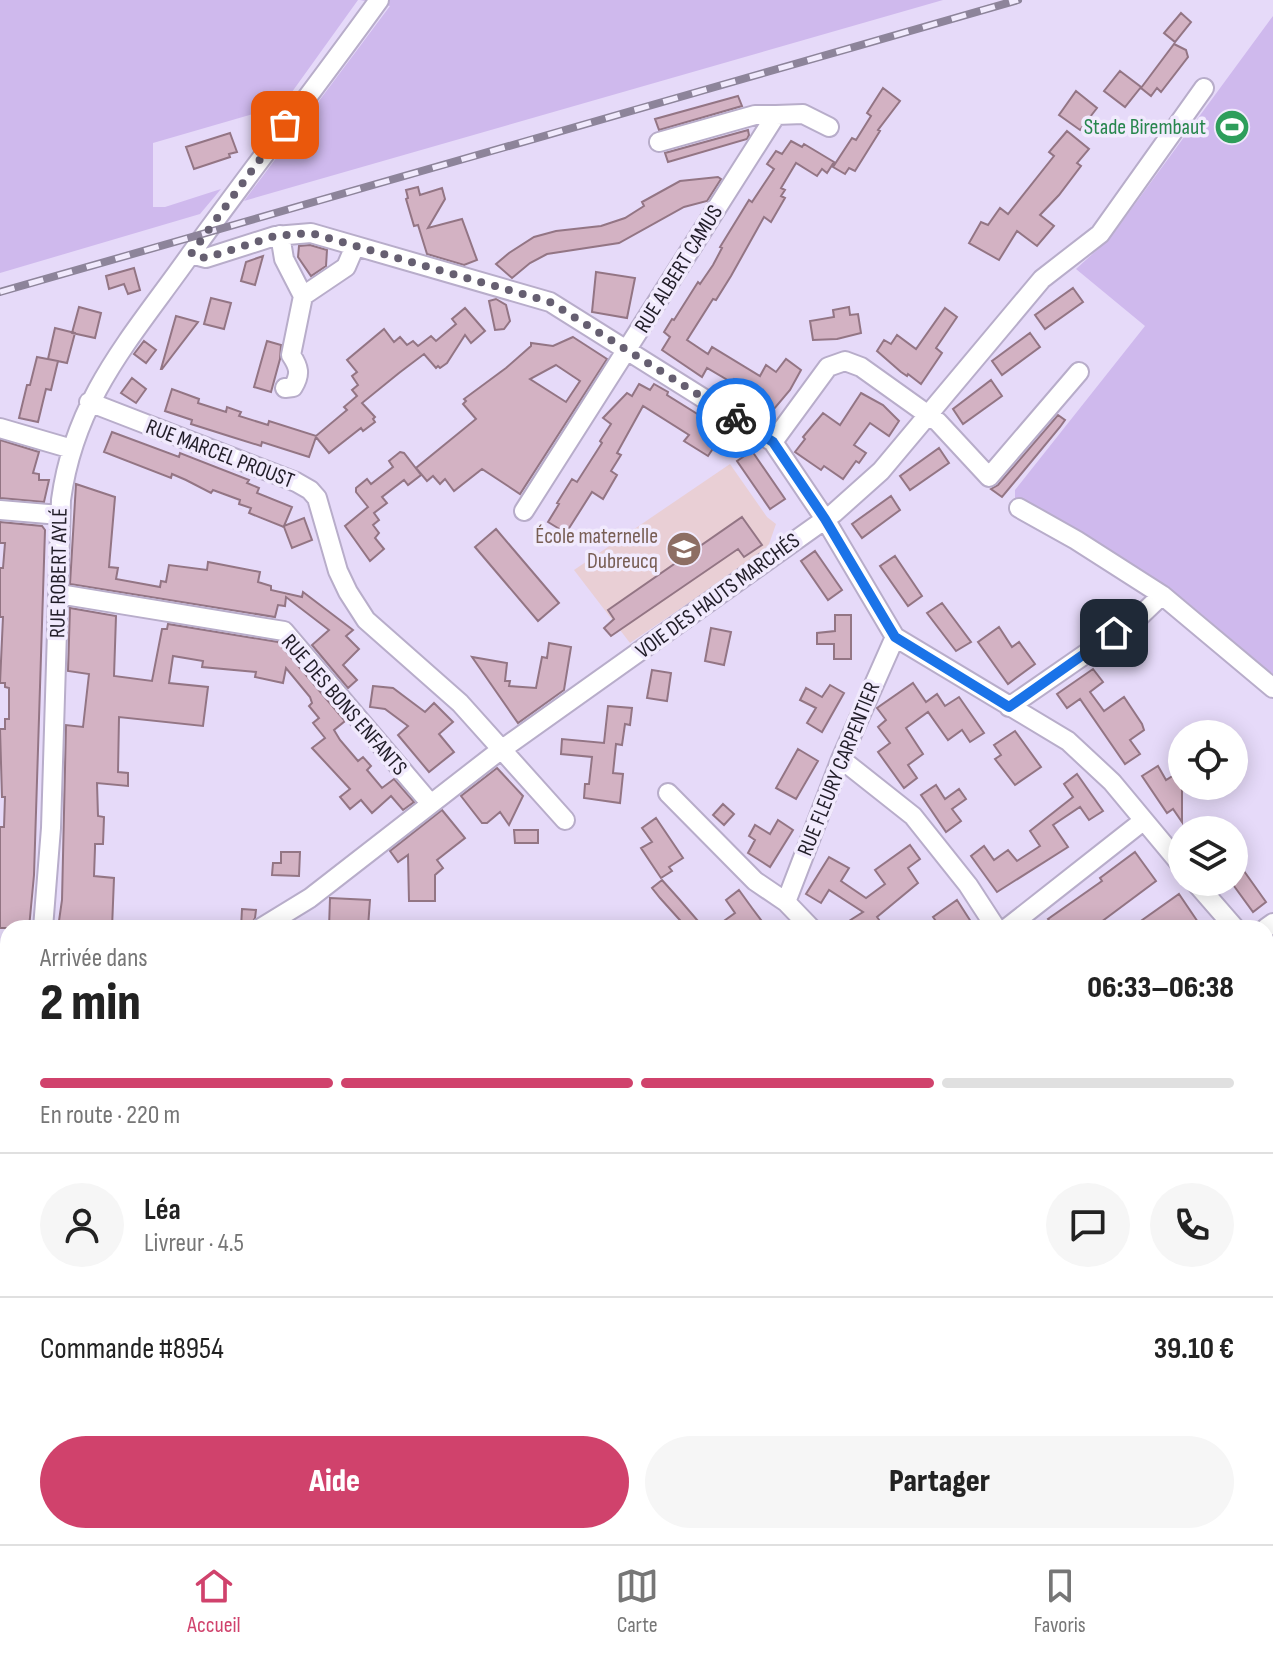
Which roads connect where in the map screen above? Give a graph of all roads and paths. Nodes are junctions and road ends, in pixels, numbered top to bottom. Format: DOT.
graph roads {
  1 [pos="379,0"];
  2 [pos="1204,88"];
  3 [pos="776,115"];
  4 [pos="829,127"];
  5 [pos="659,142"];
  6 [pos="280,235"];
  7 [pos="355,246"];
  8 [pos="191,254"];
  9 [pos="303,296"];
  10 [pos="628,350"];
  11 [pos="1079,372"];
  12 [pos="285,388"];
  13 [pos="89,402"];
  14 [pos="927,417"];
  15 [pos="0,428"];
  16 [pos="773,442"];
  17 [pos="72,449"];
  18 [pos="1019,508"];
  19 [pos="0,510"];
  20 [pos="524,511"];
  21 [pos="60,515"];
  22 [pos="825,519"];
  23 [pos="59,594"];
  24 [pos="1162,595"];
  25 [pos="895,637"];
  26 [pos="1273,688"];
  27 [pos="1009,707"];
  28 [pos="503,749"];
  29 [pos="841,759"];
  30 [pos="668,793"];
  31 [pos="430,803"];
  32 [pos="565,820"];
  33 [pos="1143,821"];
  34 [pos="1168,850"];
  35 [pos="1207,896"];
  36 [pos="786,902"];
  37 [pos="44,920"];
  38 [pos="274,920"];
  39 [pos="803,920"];
  40 [pos="991,920"];
  41 [pos="1017,920"];
  42 [pos="1228,920"];
  1 -- 8 [label="street, RUE ROBERT AYLÉ"];
  2 -- 14 [label="street, VOIE DES HAUTS MARCHÉS"];
  3 -- 4 [label="street"];
  3 -- 5 [label="street"];
  3 -- 10 [label="street, RUE ALBERT CAMUS"];
  6 -- 7 [label="street"];
  6 -- 8 [label="street"];
  6 -- 9 [label="street"];
  7 -- 9 [label="street"];
  7 -- 10 [label="street"];
  8 -- 13 [label="street, RUE ROBERT AYLÉ"];
  9 -- 12 [label="street"];
  10 -- 16 [label="street"];
  10 -- 20 [label="street, RUE ALBERT CAMUS"];
  11 -- 14 [label="street"];
  13 -- 17 [label="street, RUE ROBERT AYLÉ"];
  13 -- 28 [label="street, RUE MARCEL PROUST"];
  14 -- 16 [label="street"];
  14 -- 22 [label="street, VOIE DES HAUTS MARCHÉS"];
  15 -- 17 [label="street"];
  16 -- 22 [label="street"];
  17 -- 21 [label="street, RUE ROBERT AYLÉ"];
  18 -- 24 [label="street"];
  19 -- 21 [label="street"];
  21 -- 23 [label="street, RUE ROBERT AYLÉ"];
  22 -- 25 [label="street"];
  22 -- 28 [label="street, VOIE DES HAUTS MARCHÉS"];
  23 -- 31 [label="street, RUE DES BONS ENFANTS"];
  23 -- 37 [label="street, RUE ROBERT AYLÉ"];
  24 -- 26 [label="street"];
  24 -- 27 [label="street"];
  25 -- 27 [label="street"];
  25 -- 29 [label="street, RUE FLEURY CARPENTIER"];
  27 -- 33 [label="street"];
  28 -- 31 [label="street, VOIE DES HAUTS MARCHÉS"];
  28 -- 32 [label="street, RUE MARCEL PROUST"];
  29 -- 36 [label="street, RUE FLEURY CARPENTIER"];
  29 -- 40 [label="street"];
  30 -- 36 [label="street"];
  31 -- 38 [label="street, VOIE DES HAUTS MARCHÉS"];
  33 -- 34 [label="street"];
  33 -- 41 [label="street"];
  35 -- 42 [label="street"];
  36 -- 39 [label="street"];
}
